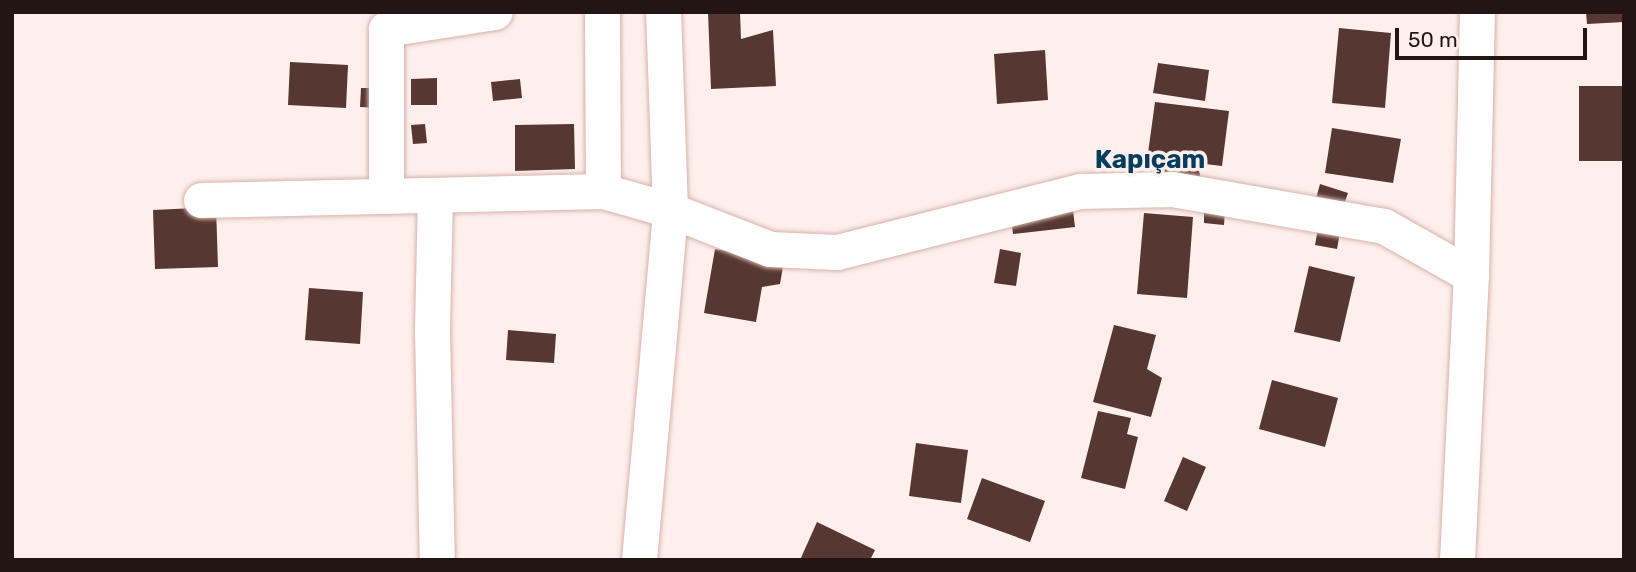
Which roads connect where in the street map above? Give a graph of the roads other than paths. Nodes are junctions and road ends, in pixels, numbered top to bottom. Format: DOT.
graph roads {
  1 [pos="495,12"];
  2 [pos="602,12"];
  3 [pos="663,12"];
  4 [pos="1477,12"];
  5 [pos="603,191"];
  6 [pos="435,195"];
  7 [pos="386,196"];
  8 [pos="201,200"];
  9 [pos="670,210"];
  10 [pos="1471,275"];
  11 [pos="437,560"];
  12 [pos="639,560"];
  13 [pos="1457,560"];
  1 -- 7 [label="street"];
  2 -- 5 [label="street"];
  3 -- 9 [label="street"];
  4 -- 10 [label="street"];
  5 -- 6 [label="street"];
  5 -- 9 [label="street"];
  6 -- 7 [label="street"];
  6 -- 11 [label="street"];
  7 -- 8 [label="street"];
  9 -- 10 [label="street"];
  9 -- 12 [label="street"];
  10 -- 13 [label="street"];
}
